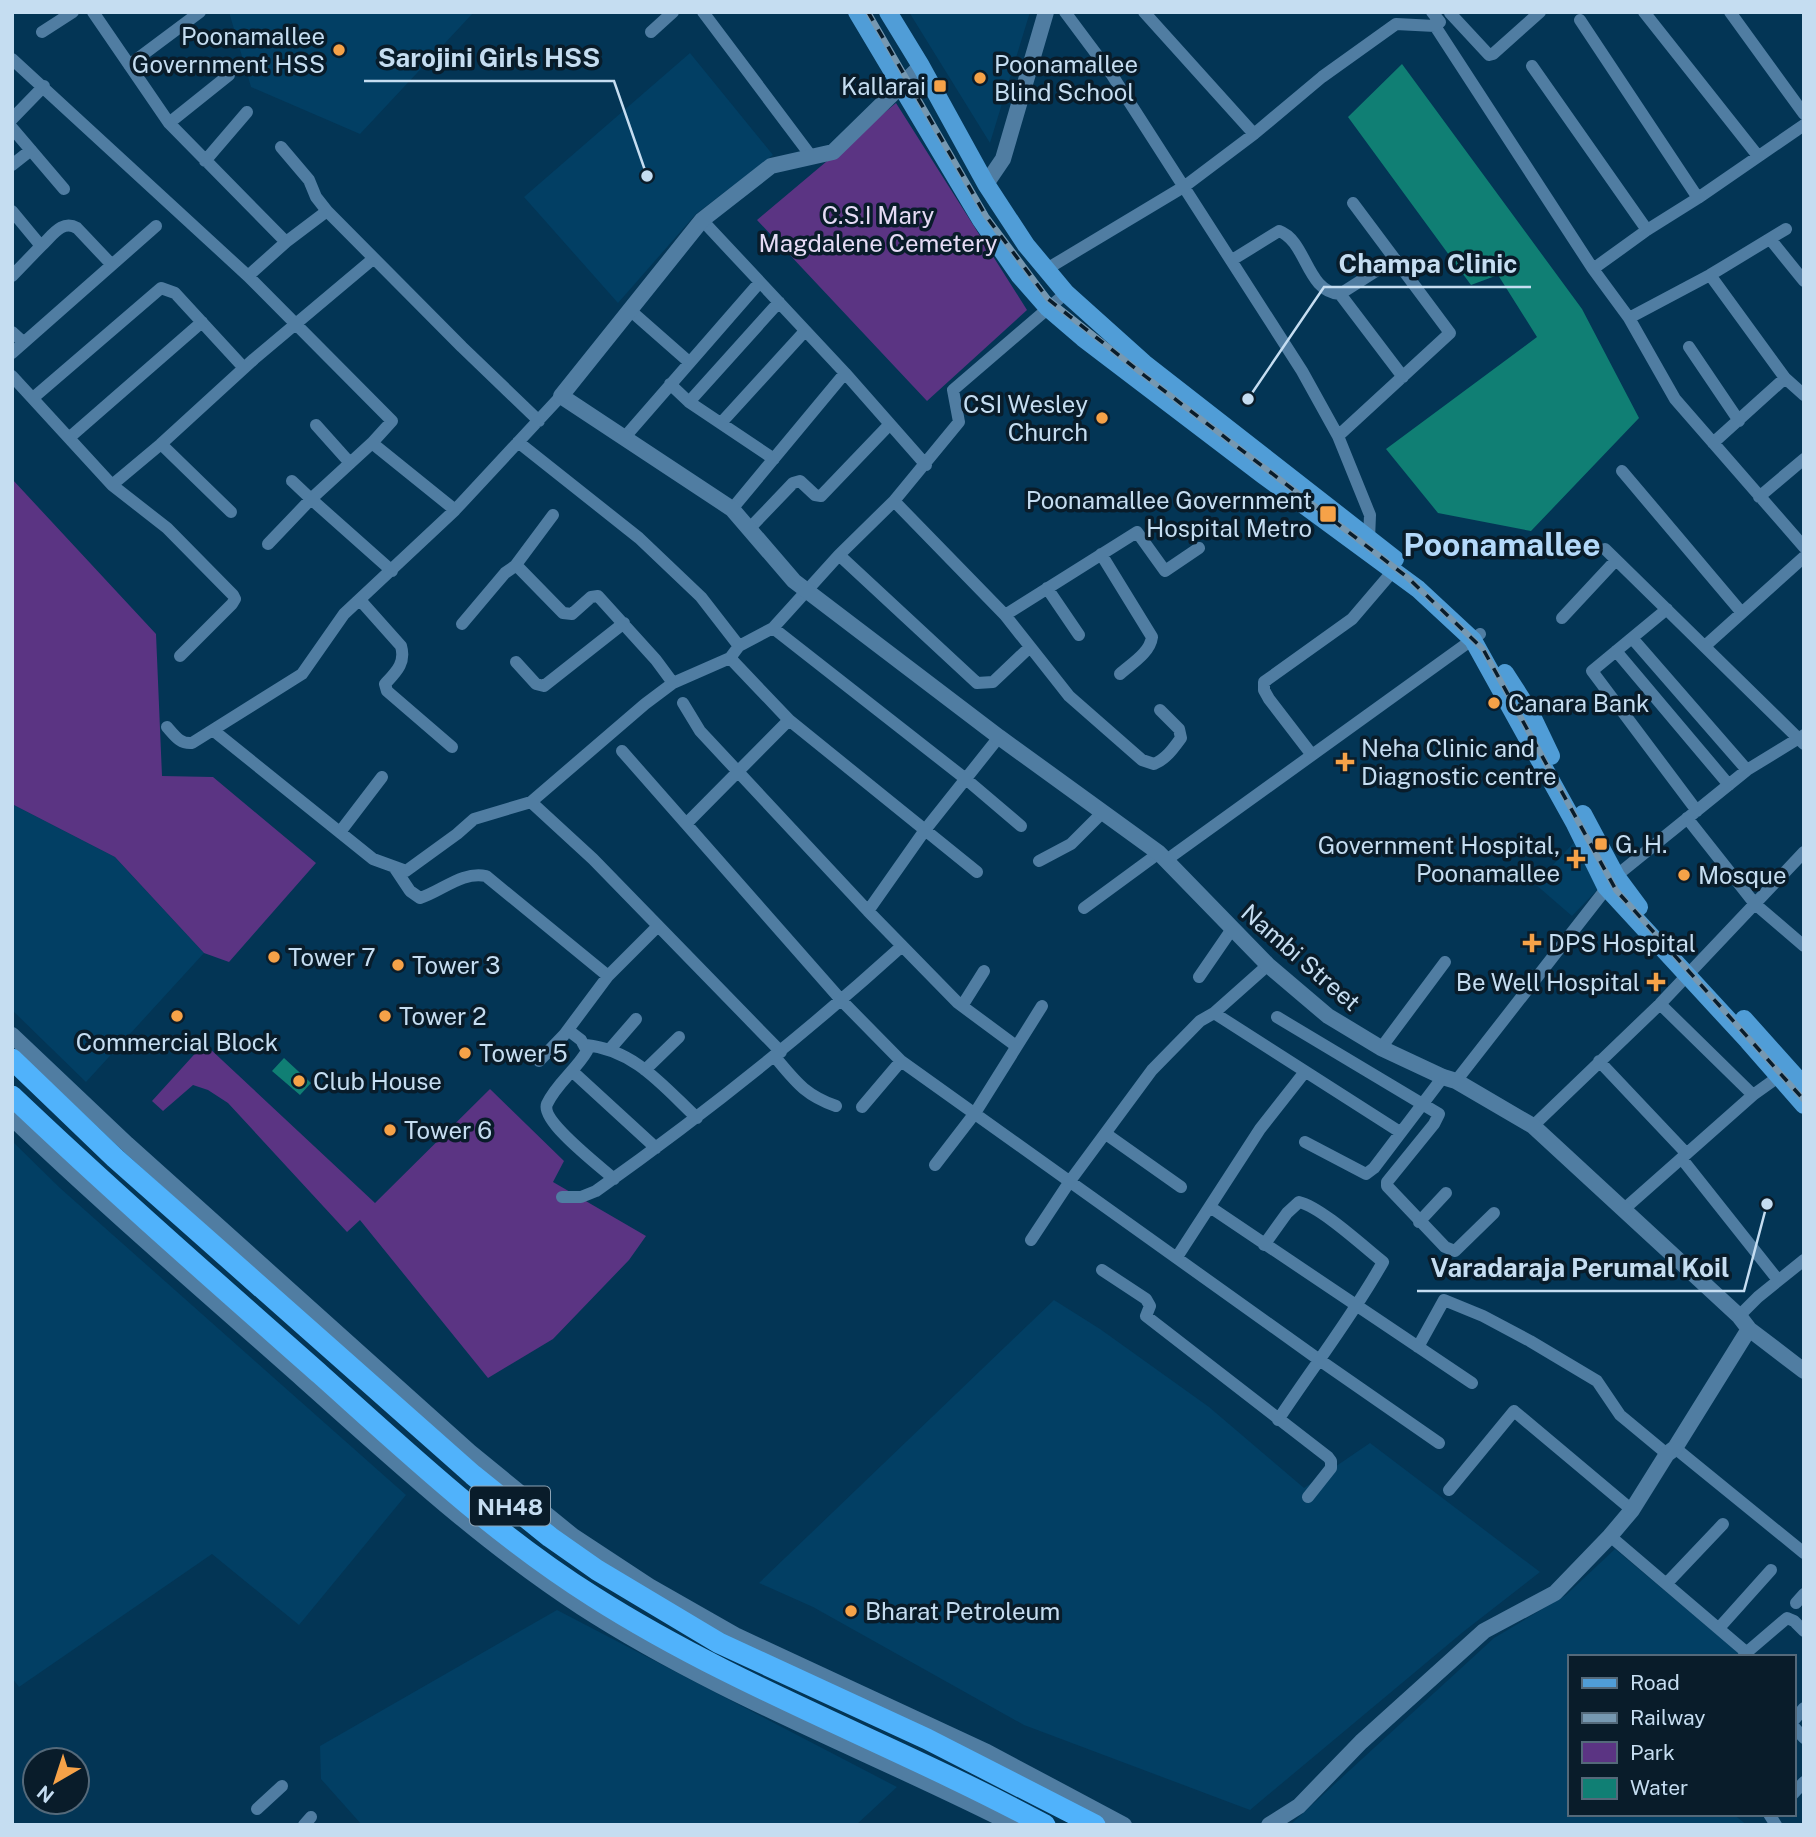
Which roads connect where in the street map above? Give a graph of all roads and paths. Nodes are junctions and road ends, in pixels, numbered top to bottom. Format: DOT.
graph roads {
  1 [pos="73,12"];
  2 [pos="93,12"];
  3 [pos="200,12"];
  4 [pos="673,12"];
  5 [pos="703,12"];
  6 [pos="857,12"];
  7 [pos="888,12"];
  8 [pos="1046,12"];
  9 [pos="1065,12"];
  10 [pos="1144,12"];
  11 [pos="1540,12"];
  12 [pos="1644,12"];
  13 [pos="1730,12"];
  14 [pos="1442,17"];
  15 [pos="1580,20"];
  16 [pos="42,32"];
  17 [pos="651,32"];
  18 [pos="12,59"];
  19 [pos="129,65"];
  20 [pos="921,66"];
  21 [pos="1532,66"];
  22 [pos="229,75"];
  23 [pos="44,86"];
  24 [pos="903,86"];
  25 [pos="247,113"];
  26 [pos="1804,114"];
  27 [pos="12,119"];
  28 [pos="170,123"];
  29 [pos="1804,125"];
  30 [pos="12,128"];
  31 [pos="1254,134"];
  32 [pos="281,147"];
  33 [pos="31,150"];
  34 [pos="811,156"];
  35 [pos="1758,156"];
  36 [pos="205,161"];
  37 [pos="12,164"];
  38 [pos="986,184"];
  39 [pos="1185,186"];
  40 [pos="64,189"];
  41 [pos="1698,198"];
  42 [pos="1353,202"];
  43 [pos="12,211"];
  44 [pos="327,211"];
  45 [pos="702,220"];
  46 [pos="156,226"];
  47 [pos="1786,229"];
  48 [pos="1647,230"];
  49 [pos="1770,239"];
  50 [pos="286,242"];
  51 [pos="41,246"];
  52 [pos="373,259"];
  53 [pos="1395,259"];
  54 [pos="1232,260"];
  55 [pos="112,265"];
  56 [pos="1593,269"];
  57 [pos="1045,270"];
  58 [pos="1710,275"];
  59 [pos="12,276"];
  60 [pos="248,276"];
  61 [pos="1804,281"];
  62 [pos="760,282"];
  63 [pos="1066,293"];
  64 [pos="1340,294"];
  65 [pos="779,302"];
  66 [pos="1048,307"];
  67 [pos="631,311"];
  68 [pos="1629,318"];
  69 [pos="202,322"];
  70 [pos="296,325"];
  71 [pos="806,331"];
  72 [pos="12,332"];
  73 [pos="23,342"];
  74 [pos="1689,347"];
  75 [pos="12,354"];
  76 [pos="689,362"];
  77 [pos="244,368"];
  78 [pos="845,373"];
  79 [pos="12,376"];
  80 [pos="1403,377"];
  81 [pos="1785,378"];
  82 [pos="670,384"];
  83 [pos="1804,395"];
  84 [pos="561,397"];
  85 [pos="33,398"];
  86 [pos="689,402"];
  87 [pos="539,421"];
  88 [pos="1738,421"];
  89 [pos="721,423"];
  90 [pos="890,424"];
  91 [pos="316,425"];
  92 [pos="1338,436"];
  93 [pos="70,438"];
  94 [pos="624,438"];
  95 [pos="519,442"];
  96 [pos="372,443"];
  97 [pos="1713,443"];
  98 [pos="161,444"];
  99 [pos="774,459"];
  100 [pos="1804,459"];
  101 [pos="350,463"];
  102 [pos="926,465"];
  103 [pos="1622,471"];
  104 [pos="292,481"];
  105 [pos="112,485"];
  106 [pos="1759,497"];
  107 [pos="311,499"];
  108 [pos="894,501"];
  109 [pos="732,509"];
  110 [pos="454,510"];
  111 [pos="231,512"];
  112 [pos="553,516"];
  113 [pos="749,529"];
  114 [pos="268,544"];
  115 [pos="1366,545"];
  116 [pos="1804,547"];
  117 [pos="1199,548"];
  118 [pos="1605,549"];
  119 [pos="1101,554"];
  120 [pos="839,555"];
  121 [pos="1804,556"];
  122 [pos="1616,560"];
  123 [pos="515,566"];
  124 [pos="391,571"];
  125 [pos="1393,571"];
  126 [pos="1047,588"];
  127 [pos="807,590"];
  128 [pos="360,600"];
  129 [pos="1667,608"];
  130 [pos="1742,612"];
  131 [pos="1004,615"];
  132 [pos="1562,618"];
  133 [pos="624,623"];
  134 [pos="462,624"];
  135 [pos="773,628"];
  136 [pos="1079,635"];
  137 [pos="1477,637"];
  138 [pos="1632,638"];
  139 [pos="739,646"];
  140 [pos="1705,646"];
  141 [pos="1030,647"];
  142 [pos="1616,651"];
  143 [pos="180,656"];
  144 [pos="730,658"];
  145 [pos="516,662"];
  146 [pos="1120,674"];
  147 [pos="673,683"];
  148 [pos="683,703"];
  149 [pos="1160,710"];
  150 [pos="789,720"];
  151 [pos="167,727"];
  152 [pos="214,731"];
  153 [pos="999,737"];
  154 [pos="1802,740"];
  155 [pos="453,747"];
  156 [pos="622,751"];
  157 [pos="1312,755"];
  158 [pos="1747,770"];
  159 [pos="738,772"];
  160 [pos="382,778"];
  161 [pos="967,780"];
  162 [pos="1729,785"];
  163 [pos="531,802"];
  164 [pos="1103,812"];
  165 [pos="1692,815"];
  166 [pos="687,823"];
  167 [pos="1021,825"];
  168 [pos="925,830"];
  169 [pos="340,832"];
  170 [pos="1804,852"];
  171 [pos="1162,857"];
  172 [pos="1039,861"];
  173 [pos="394,867"];
  174 [pos="977,872"];
  175 [pos="1611,882"];
  176 [pos="1755,904"];
  177 [pos="1084,908"];
  178 [pos="868,911"];
  179 [pos="658,926"];
  180 [pos="1232,929"];
  181 [pos="902,946"];
  182 [pos="1804,946"];
  183 [pos="1445,962"];
  184 [pos="1268,965"];
  185 [pos="1692,970"];
  186 [pos="984,971"];
  187 [pos="608,976"];
  188 [pos="1199,977"];
  189 [pos="842,1001"];
  190 [pos="1660,1004"];
  191 [pos="962,1006"];
  192 [pos="1042,1006"];
  193 [pos="1214,1013"];
  194 [pos="1277,1017"];
  195 [pos="636,1018"];
  196 [pos="568,1030"];
  197 [pos="12,1035"];
  198 [pos="679,1037"];
  199 [pos="586,1045"];
  200 [pos="1016,1046"];
  201 [pos="12,1048"];
  202 [pos="1381,1048"];
  203 [pos="610,1049"];
  204 [pos="778,1055"];
  205 [pos="12,1059"];
  206 [pos="539,1061"];
  207 [pos="901,1061"];
  208 [pos="1599,1061"];
  209 [pos="645,1070"];
  210 [pos="572,1071"];
  211 [pos="1304,1073"];
  212 [pos="1778,1077"];
  213 [pos="1450,1079"];
  214 [pos="1804,1086"];
  215 [pos="43,1089"];
  216 [pos="12,1096"];
  217 [pos="1753,1096"];
  218 [pos="1423,1103"];
  219 [pos="1804,1105"];
  220 [pos="836,1106"];
  221 [pos="862,1107"];
  222 [pos="975,1113"];
  223 [pos="12,1118"];
  224 [pos="697,1118"];
  225 [pos="1533,1126"];
  226 [pos="1400,1132"];
  227 [pos="1105,1133"];
  228 [pos="1305,1142"];
  229 [pos="656,1148"];
  230 [pos="1684,1156"];
  231 [pos="935,1165"];
  232 [pos="614,1179"];
  233 [pos="1070,1181"];
  234 [pos="1181,1187"];
  235 [pos="1446,1192"];
  236 [pos="562,1197"];
  237 [pos="1210,1207"];
  238 [pos="133,1208"];
  239 [pos="1623,1210"];
  240 [pos="1494,1213"];
  241 [pos="1419,1222"];
  242 [pos="1031,1240"];
  243 [pos="1264,1245"];
  244 [pos="1177,1257"];
  245 [pos="1804,1260"];
  246 [pos="1102,1270"];
  247 [pos="1778,1280"];
  248 [pos="193,1283"];
  249 [pos="1359,1305"];
  250 [pos="1744,1323"];
  251 [pos="1418,1346"];
  252 [pos="1318,1359"];
  253 [pos="1804,1371"];
  254 [pos="1472,1383"];
  255 [pos="1278,1420"];
  256 [pos="1439,1443"];
  257 [pos="1671,1451"];
  258 [pos="1449,1490"];
  259 [pos="1308,1497"];
  260 [pos="1632,1510"];
  261 [pos="1723,1524"];
  262 [pos="1610,1536"];
  263 [pos="1804,1553"];
  264 [pos="1771,1570"];
  265 [pos="1667,1583"];
  266 [pos="1719,1628"];
  267 [pos="1804,1631"];
  268 [pos="1744,1655"];
  269 [pos="282,1786"];
  270 [pos="257,1810"];
  271 [pos="1014,1825"];
  272 [pos="1045,1825"];
  273 [pos="1095,1825"];
  274 [pos="1124,1825"];
  275 [pos="1269,1825"];
  1 -- 16 [label="street"];
  2 -- 19 [label="street"];
  3 -- 19 [label="street"];
  4 -- 17 [label="street"];
  5 -- 34 [label="street"];
  6 -- 24 [label="main road"];
  7 -- 20 [label="main road"];
  8 -- 38 [label="street"];
  9 -- 39 [label="street"];
  10 -- 31 [label="street"];
  11 -- 14 [label="street"];
  12 -- 35 [label="street"];
  13 -- 26 [label="street"];
  14 -- 31 [label="street"];
  14 -- 56 [label="street"];
  15 -- 41 [label="street"];
  18 -- 23 [label="street"];
  19 -- 28 [label="street"];
  20 -- 24 [label="street"];
  20 -- 38 [label="main road"];
  21 -- 48 [label="street"];
  22 -- 28 [label="street"];
  23 -- 27 [label="street"];
  23 -- 60 [label="street"];
  24 -- 34 [label="street"];
  24 -- 66 [label="main road"];
  25 -- 36 [label="street"];
  28 -- 36 [label="street"];
  29 -- 35 [label="street"];
  30 -- 33 [label="street"];
  31 -- 39 [label="street"];
  32 -- 44 [label="street"];
  33 -- 37 [label="street"];
  33 -- 40 [label="street"];
  34 -- 45 [label="street"];
  35 -- 41 [label="street"];
  36 -- 50 [label="street"];
  38 -- 57 [label="main road"];
  39 -- 54 [label="street"];
  39 -- 57 [label="street"];
  41 -- 48 [label="street"];
  42 -- 53 [label="street"];
  43 -- 51 [label="street"];
  44 -- 50 [label="street"];
  44 -- 52 [label="street"];
  45 -- 62 [label="street"];
  45 -- 67 [label="street"];
  46 -- 55 [label="street"];
  47 -- 49 [label="street"];
  48 -- 56 [label="street"];
  49 -- 58 [label="street"];
  49 -- 61 [label="street"];
  50 -- 60 [label="street"];
  51 -- 55 [label="street"];
  51 -- 59 [label="street"];
  52 -- 70 [label="street"];
  52 -- 87 [label="street"];
  53 -- 64 [label="street"];
  53 -- 80 [label="street"];
  54 -- 64 [label="street"];
  54 -- 92 [label="street"];
  55 -- 73 [label="street"];
  56 -- 68 [label="street"];
  57 -- 63 [label="main road"];
  58 -- 68 [label="street"];
  58 -- 81 [label="street"];
  60 -- 70 [label="street"];
  62 -- 65 [label="street"];
  62 -- 76 [label="street"];
  63 -- 66 [label="street"];
  63 -- 115 [label="main road"];
  64 -- 80 [label="street"];
  65 -- 71 [label="street"];
  65 -- 86 [label="street"];
  66 -- 102 [label="street"];
  66 -- 115 [label="main road"];
  67 -- 76 [label="street"];
  67 -- 84 [label="street"];
  68 -- 97 [label="street"];
  69 -- 77 [label="street"];
  69 -- 85 [label="street"];
  69 -- 93 [label="street"];
  70 -- 77 [label="street"];
  70 -- 96 [label="street"];
  71 -- 78 [label="street"];
  71 -- 89 [label="street"];
  72 -- 73 [label="street"];
  73 -- 75 [label="street"];
  74 -- 88 [label="street"];
  76 -- 82 [label="street"];
  77 -- 98 [label="street"];
  78 -- 90 [label="street"];
  78 -- 99 [label="street"];
  79 -- 85 [label="street"];
  80 -- 92 [label="street"];
  81 -- 83 [label="street"];
  81 -- 88 [label="street"];
  82 -- 86 [label="street"];
  82 -- 94 [label="street"];
  84 -- 87 [label="street"];
  84 -- 94 [label="street, Nambi Street"];
  85 -- 93 [label="street"];
  86 -- 89 [label="street"];
  87 -- 95 [label="street"];
  88 -- 97 [label="street"];
  89 -- 99 [label="street"];
  90 -- 102 [label="street"];
  90 -- 113 [label="street"];
  91 -- 101 [label="street"];
  92 -- 115 [label="street"];
  93 -- 105 [label="street"];
  94 -- 109 [label="street, Nambi Street"];
  95 -- 110 [label="street"];
  95 -- 139 [label="street"];
  96 -- 101 [label="street"];
  96 -- 110 [label="street"];
  97 -- 106 [label="street"];
  98 -- 105 [label="street"];
  98 -- 111 [label="street"];
  99 -- 109 [label="street"];
  100 -- 106 [label="street"];
  101 -- 107 [label="street"];
  102 -- 108 [label="street"];
  103 -- 130 [label="street"];
  104 -- 107 [label="street"];
  105 -- 143 [label="street"];
  106 -- 116 [label="street"];
  107 -- 114 [label="street"];
  107 -- 124 [label="street"];
  108 -- 120 [label="street"];
  108 -- 131 [label="street"];
  109 -- 113 [label="street, Nambi Street"];
  110 -- 124 [label="street"];
  112 -- 123 [label="street"];
  113 -- 127 [label="street, Nambi Street"];
  115 -- 125 [label="main road"];
  115 -- 137 [label="main road"];
  117 -- 119 [label="street"];
  118 -- 122 [label="street"];
  119 -- 126 [label="street"];
  119 -- 146 [label="street"];
  120 -- 127 [label="street"];
  120 -- 141 [label="street"];
  121 -- 130 [label="street"];
  122 -- 129 [label="street"];
  122 -- 132 [label="street"];
  123 -- 133 [label="street"];
  123 -- 134 [label="street"];
  124 -- 128 [label="street"];
  125 -- 137 [label="main road"];
  125 -- 157 [label="street"];
  126 -- 131 [label="street"];
  126 -- 136 [label="street"];
  127 -- 135 [label="street"];
  127 -- 153 [label="street, Nambi Street"];
  128 -- 152 [label="street"];
  128 -- 155 [label="street"];
  129 -- 138 [label="street"];
  129 -- 140 [label="street"];
  130 -- 140 [label="street"];
  131 -- 141 [label="street"];
  133 -- 145 [label="street"];
  133 -- 147 [label="street"];
  135 -- 139 [label="street"];
  135 -- 161 [label="street"];
  137 -- 157 [label="street"];
  137 -- 175 [label="main road"];
  138 -- 142 [label="street"];
  138 -- 158 [label="street"];
  139 -- 144 [label="street"];
  140 -- 154 [label="street"];
  141 -- 149 [label="street"];
  142 -- 162 [label="street"];
  142 -- 165 [label="street"];
  144 -- 147 [label="street"];
  144 -- 150 [label="street"];
  147 -- 163 [label="street"];
  148 -- 159 [label="street"];
  150 -- 159 [label="street"];
  150 -- 168 [label="street"];
  151 -- 152 [label="street"];
  152 -- 169 [label="street"];
  153 -- 161 [label="street"];
  153 -- 164 [label="street, Nambi Street"];
  154 -- 158 [label="street"];
  156 -- 166 [label="street"];
  157 -- 171 [label="street"];
  158 -- 162 [label="street"];
  159 -- 166 [label="street"];
  159 -- 178 [label="street"];
  160 -- 169 [label="street"];
  161 -- 167 [label="street"];
  161 -- 168 [label="street"];
  162 -- 165 [label="street"];
  163 -- 173 [label="street"];
  163 -- 179 [label="street"];
  164 -- 171 [label="street, Nambi Street"];
  164 -- 172 [label="street"];
  165 -- 175 [label="street"];
  165 -- 176 [label="street"];
  166 -- 189 [label="street"];
  168 -- 174 [label="street"];
  168 -- 178 [label="street"];
  169 -- 173 [label="street"];
  170 -- 176 [label="street"];
  171 -- 177 [label="street"];
  171 -- 180 [label="street, Nambi Street"];
  173 -- 187 [label="street"];
  175 -- 185 [label="main road"];
  175 -- 213 [label="street"];
  176 -- 182 [label="street"];
  176 -- 185 [label="street"];
  178 -- 181 [label="street"];
  179 -- 187 [label="street"];
  179 -- 204 [label="street"];
  180 -- 184 [label="street, Nambi Street"];
  180 -- 188 [label="street"];
  181 -- 189 [label="street"];
  181 -- 191 [label="street"];
  183 -- 202 [label="street"];
  184 -- 193 [label="street"];
  184 -- 202 [label="street, Nambi Street"];
  185 -- 190 [label="street"];
  185 -- 212 [label="main road"];
  185 -- 214 [label="main road"];
  186 -- 191 [label="street"];
  187 -- 196 [label="street"];
  189 -- 204 [label="street"];
  189 -- 207 [label="street"];
  190 -- 208 [label="street"];
  190 -- 217 [label="street"];
  191 -- 200 [label="street"];
  192 -- 200 [label="street"];
  193 -- 211 [label="street"];
  193 -- 227 [label="street"];
  194 -- 218 [label="street"];
  195 -- 203 [label="street"];
  196 -- 199 [label="street"];
  196 -- 206 [label="street"];
  197 -- 274 [label="street"];
  198 -- 209 [label="street"];
  199 -- 203 [label="street"];
  199 -- 210 [label="street"];
  200 -- 222 [label="street"];
  201 -- 215 [label="highway"];
  202 -- 213 [label="street, Nambi Street"];
  203 -- 209 [label="street"];
  204 -- 220 [label="street"];
  204 -- 224 [label="street"];
  205 -- 215 [label="highway, NH48"];
  207 -- 221 [label="street"];
  207 -- 222 [label="street"];
  208 -- 225 [label="street"];
  208 -- 230 [label="street"];
  209 -- 224 [label="street"];
  210 -- 229 [label="street"];
  210 -- 232 [label="street"];
  211 -- 226 [label="street"];
  211 -- 237 [label="street"];
  212 -- 217 [label="street"];
  212 -- 219 [label="main road"];
  213 -- 218 [label="street"];
  213 -- 225 [label="street, Nambi Street"];
  215 -- 273 [label="highway, NH48"];
  216 -- 238 [label="highway, NH48"];
  217 -- 230 [label="street"];
  218 -- 226 [label="street"];
  218 -- 241 [label="street"];
  222 -- 231 [label="street"];
  222 -- 233 [label="street"];
  223 -- 248 [label="street"];
  224 -- 229 [label="street"];
  225 -- 239 [label="street, Nambi Street"];
  226 -- 228 [label="street"];
  227 -- 233 [label="street"];
  227 -- 234 [label="street"];
  229 -- 232 [label="street"];
  230 -- 239 [label="street"];
  230 -- 247 [label="street"];
  232 -- 236 [label="street"];
  233 -- 242 [label="street"];
  233 -- 244 [label="street"];
  235 -- 241 [label="street"];
  237 -- 243 [label="street"];
  237 -- 244 [label="street"];
  238 -- 248 [label="highway"];
  238 -- 272 [label="highway, NH48"];
  239 -- 250 [label="street, Nambi Street"];
  240 -- 241 [label="street"];
  243 -- 249 [label="street"];
  243 -- 249 [label="street"];
  244 -- 252 [label="street"];
  245 -- 247 [label="street"];
  246 -- 255 [label="street"];
  247 -- 250 [label="street"];
  248 -- 271 [label="street"];
  249 -- 251 [label="street"];
  249 -- 252 [label="street"];
  250 -- 253 [label="street, Nambi Street"];
  250 -- 257 [label="street"];
  251 -- 254 [label="street"];
  251 -- 257 [label="street"];
  252 -- 255 [label="street"];
  252 -- 256 [label="street"];
  255 -- 259 [label="street"];
  257 -- 260 [label="street"];
  257 -- 263 [label="street"];
  258 -- 260 [label="street"];
  260 -- 262 [label="street"];
  261 -- 265 [label="street"];
  262 -- 265 [label="street"];
  262 -- 275 [label="street"];
  264 -- 266 [label="street"];
  265 -- 266 [label="street"];
  266 -- 268 [label="street"];
  267 -- 268 [label="street"];
  269 -- 270 [label="street"];
}
